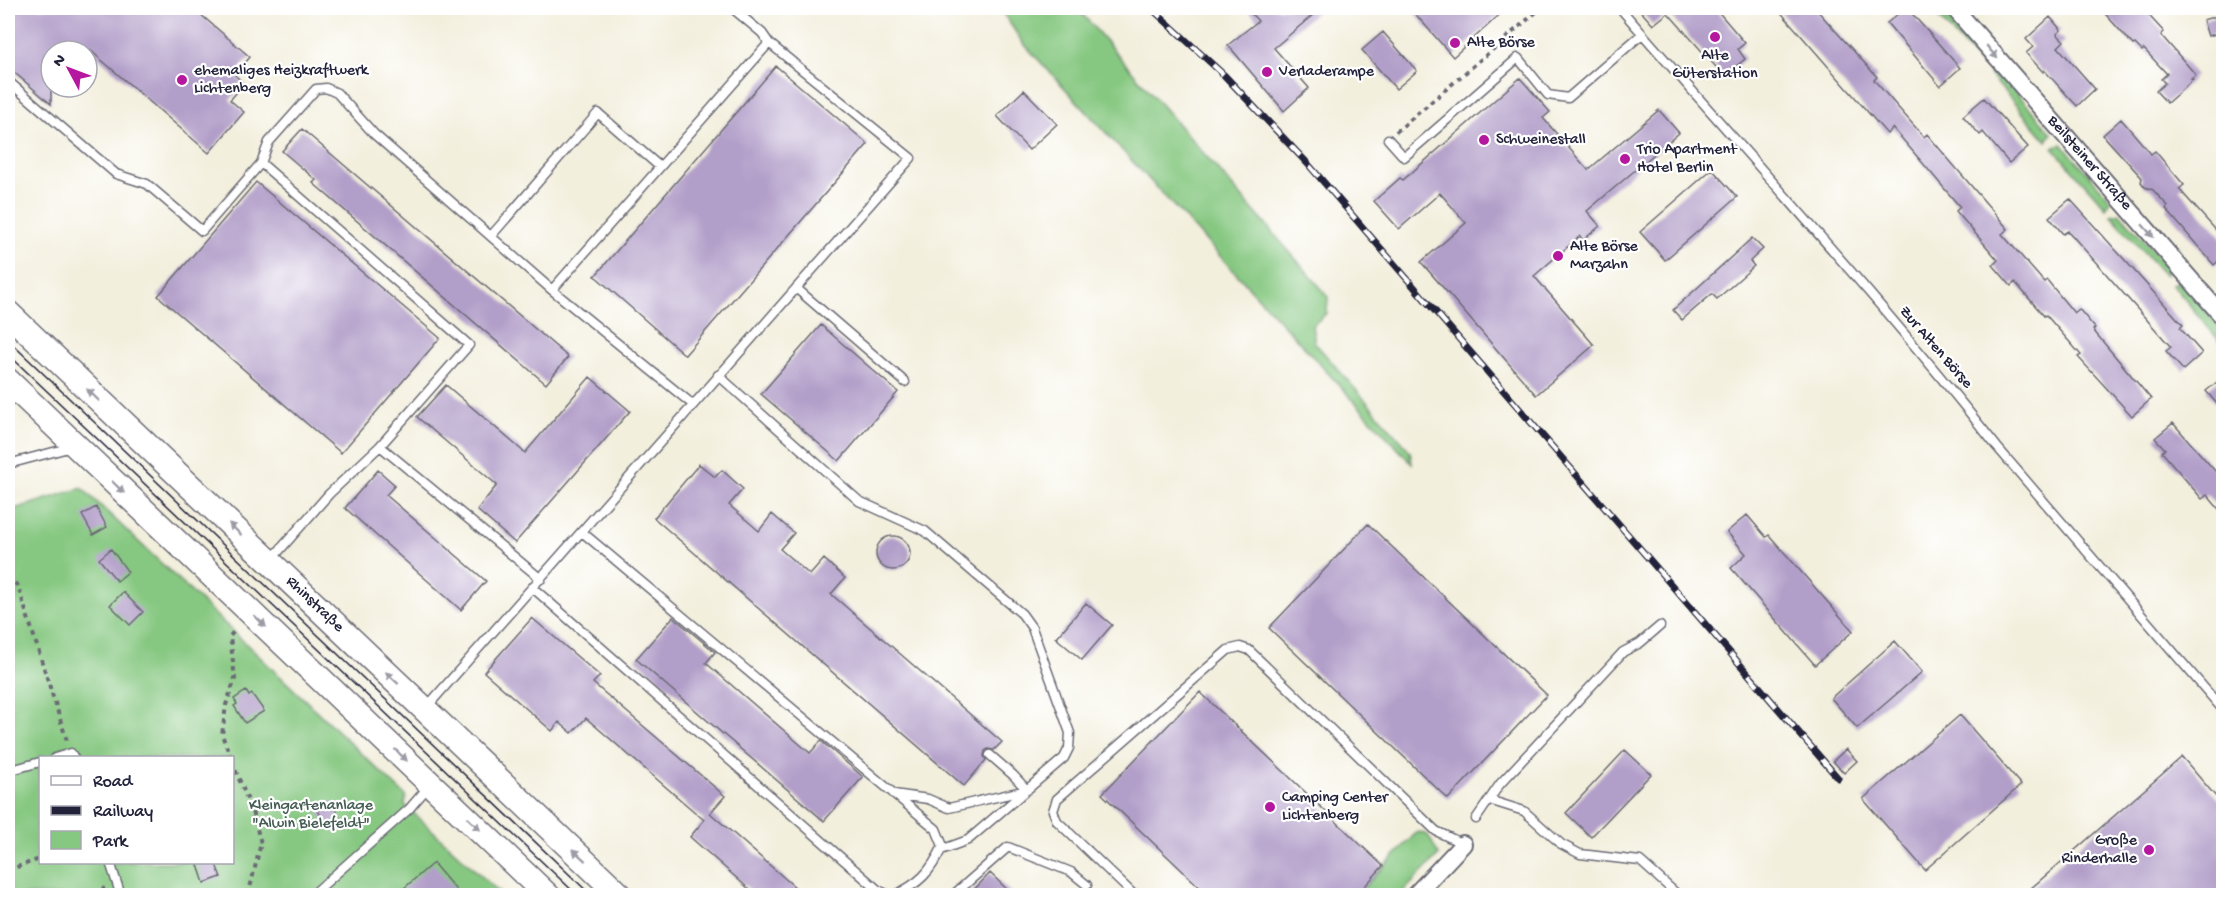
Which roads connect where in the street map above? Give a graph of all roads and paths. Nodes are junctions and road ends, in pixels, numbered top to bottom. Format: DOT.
graph roads {
  1 [pos="732,8"];
  2 [pos="1541,8"];
  3 [pos="1620,8"];
  4 [pos="1954,8"];
  5 [pos="1642,33"];
  6 [pos="769,43"];
  7 [pos="8,81"];
  8 [pos="1388,139"];
  9 [pos="261,163"];
  10 [pos="660,166"];
  11 [pos="491,236"];
  12 [pos="796,288"];
  13 [pos="552,290"];
  14 [pos="8,313"];
  15 [pos="2223,318"];
  16 [pos="718,375"];
  17 [pos="8,381"];
  18 [pos="905,382"];
  19 [pos="692,404"];
  20 [pos="76,446"];
  21 [pos="380,446"];
  22 [pos="8,459"];
  23 [pos="582,532"];
  24 [pos="269,562"];
  25 [pos="8,577"];
  26 [pos="541,579"];
  27 [pos="533,588"];
  28 [pos="1660,626"];
  29 [pos="236,629"];
  30 [pos="425,709"];
  31 [pos="2223,711"];
  32 [pos="72,755"];
  33 [pos="990,755"];
  34 [pos="230,756"];
  35 [pos="39,762"];
  36 [pos="234,767"];
  37 [pos="8,771"];
  38 [pos="431,784"];
  39 [pos="1027,790"];
  40 [pos="894,794"];
  41 [pos="1489,801"];
  42 [pos="1476,819"];
  43 [pos="1464,844"];
  44 [pos="941,850"];
  45 [pos="39,859"];
  46 [pos="111,864"];
  47 [pos="8,871"];
  48 [pos="117,884"];
  49 [pos="1087,885"];
  50 [pos="8,894"];
  51 [pos="85,896"];
  52 [pos="121,896"];
  53 [pos="248,896"];
  54 [pos="311,896"];
  55 [pos="548,896"];
  56 [pos="621,896"];
  57 [pos="892,896"];
  58 [pos="952,896"];
  59 [pos="1135,896"];
  60 [pos="1414,896"];
  61 [pos="1679,896"];
  1 -- 6 [label="lane"];
  2 -- 8 [label="path"];
  3 -- 5 [label="lane, Zur Alten Börse"];
  4 -- 15 [label="street, Beilsteiner Straße, one-way"];
  5 -- 8 [label="lane"];
  5 -- 31 [label="lane, Zur Alten Börse"];
  6 -- 10 [label="lane"];
  6 -- 12 [label="lane"];
  7 -- 9 [label="lane"];
  9 -- 11 [label="lane"];
  9 -- 21 [label="lane"];
  10 -- 11 [label="lane"];
  10 -- 13 [label="lane"];
  11 -- 13 [label="lane"];
  12 -- 16 [label="lane"];
  12 -- 18 [label="lane"];
  13 -- 19 [label="lane"];
  24 -- 14 [label="main road, Rhinstraße, one-way"];
  16 -- 19 [label="lane"];
  16 -- 39 [label="lane"];
  17 -- 20 [label="main road"];
  19 -- 23 [label="lane"];
  20 -- 22 [label="lane"];
  20 -- 38 [label="main road, one-way"];
  21 -- 24 [label="lane"];
  21 -- 26 [label="lane"];
  23 -- 26 [label="lane"];
  23 -- 40 [label="lane"];
  30 -- 24 [label="main road, Rhinstraße, one-way"];
  25 -- 32 [label="path"];
  26 -- 27 [label="lane"];
  27 -- 30 [label="lane"];
  27 -- 57 [label="lane"];
  28 -- 41 [label="lane"];
  29 -- 34 [label="path"];
  56 -- 30 [label="main road, Rhinstraße, one-way"];
  33 -- 39 [label="lane"];
  35 -- 37 [label="lane"];
  36 -- 53 [label="path"];
  38 -- 54 [label="lane"];
  38 -- 55 [label="main road, one-way"];
  39 -- 40 [label="lane"];
  39 -- 44 [label="lane"];
  40 -- 44 [label="lane"];
  41 -- 42 [label="lane"];
  41 -- 61 [label="lane"];
  43 -- 59 [label="lane"];
  43 -- 60 [label="street"];
  44 -- 57 [label="lane"];
  45 -- 47 [label="path"];
  46 -- 48 [label="lane"];
  47 -- 50 [label="path"];
  48 -- 51 [label="path"];
  48 -- 52 [label="lane"];
  49 -- 58 [label="lane"];
}
